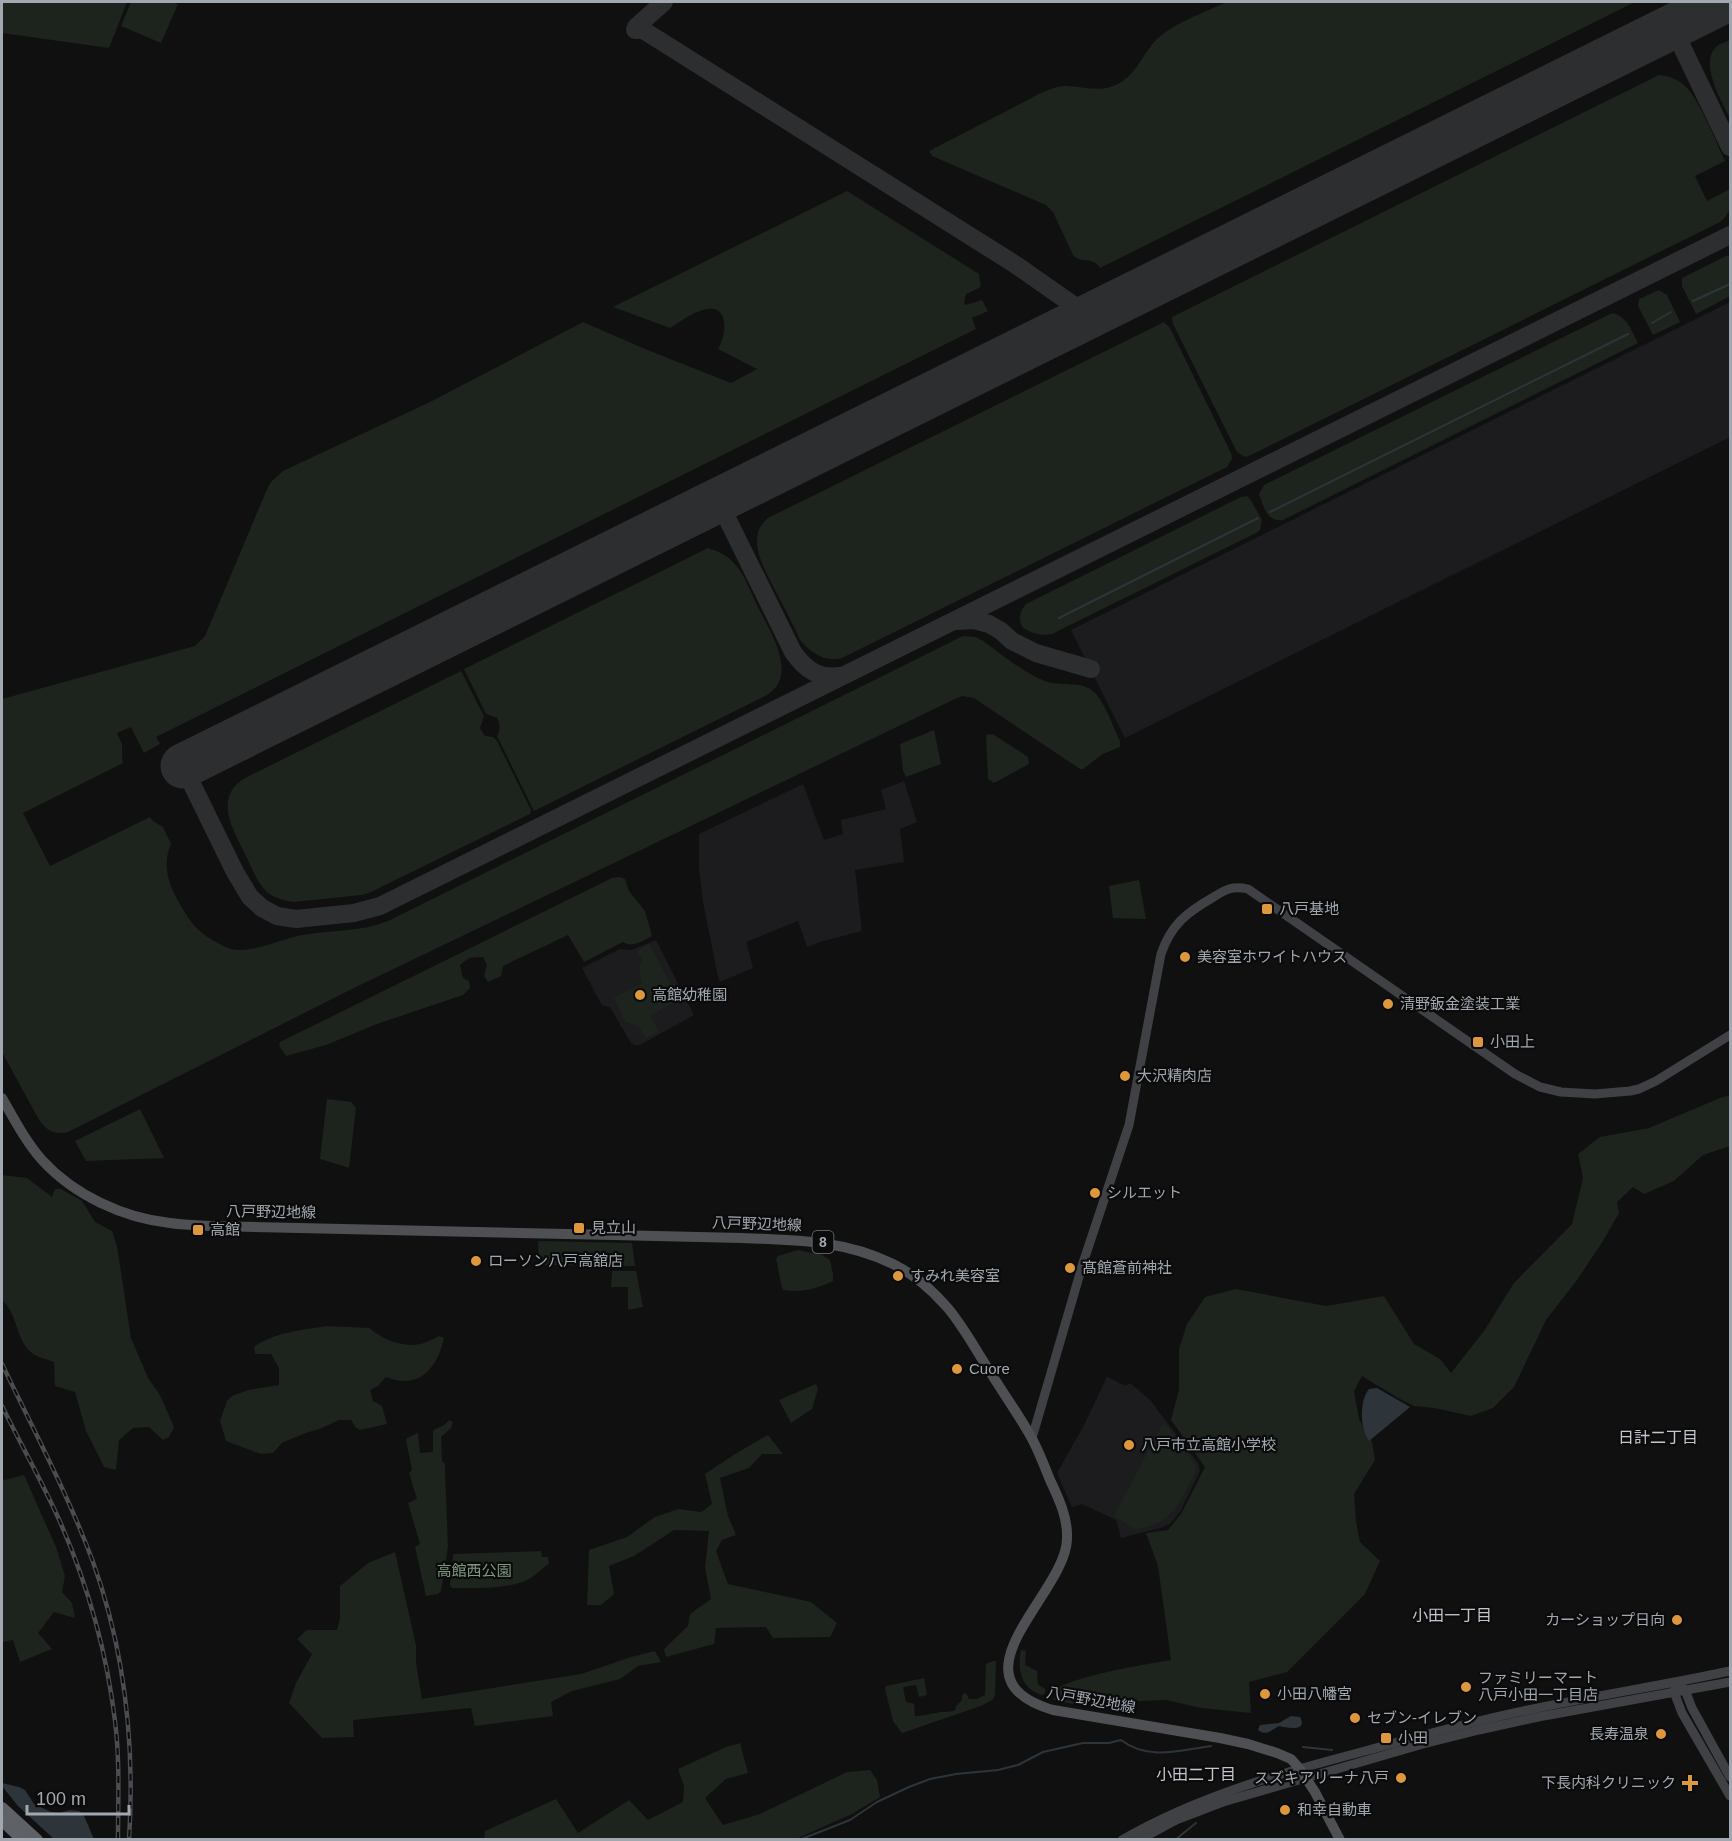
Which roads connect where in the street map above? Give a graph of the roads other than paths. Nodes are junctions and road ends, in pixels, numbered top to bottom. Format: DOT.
graph roads {
  1 [pos="1731,1035"];
  2 [pos="2,1098"];
  3 [pos="1032,1438"];
  4 [pos="1731,1671"];
  5 [pos="1731,1682"];
  6 [pos="1676,1687"];
  7 [pos="1685,1690"];
  8 [pos="1302,1773"];
  9 [pos="1731,1777"];
  10 [pos="1731,1796"];
  11 [pos="2,1808"];
  12 [pos="2,1820"];
  13 [pos="23,1839"];
  14 [pos="37,1839"];
  15 [pos="1122,1839"];
  16 [pos="1139,1839"];
  17 [pos="1340,1839"];
  1 -- 3 [label="street"];
  2 -- 3 [label="main road, 八戸野辺地線 / 8"];
  3 -- 8 [label="main road, 八戸野辺地線 / 8"];
  4 -- 6 [label="street"];
  5 -- 7 [label="street"];
  6 -- 7 [label="street"];
  6 -- 8 [label="street"];
  6 -- 10 [label="street"];
  7 -- 9 [label="street"];
  8 -- 15 [label="street"];
  8 -- 16 [label="street"];
  8 -- 17 [label="main road, 八戸野辺地線 / 8"];
  11 -- 14 [label="highway"];
  12 -- 13 [label="highway"];
}
